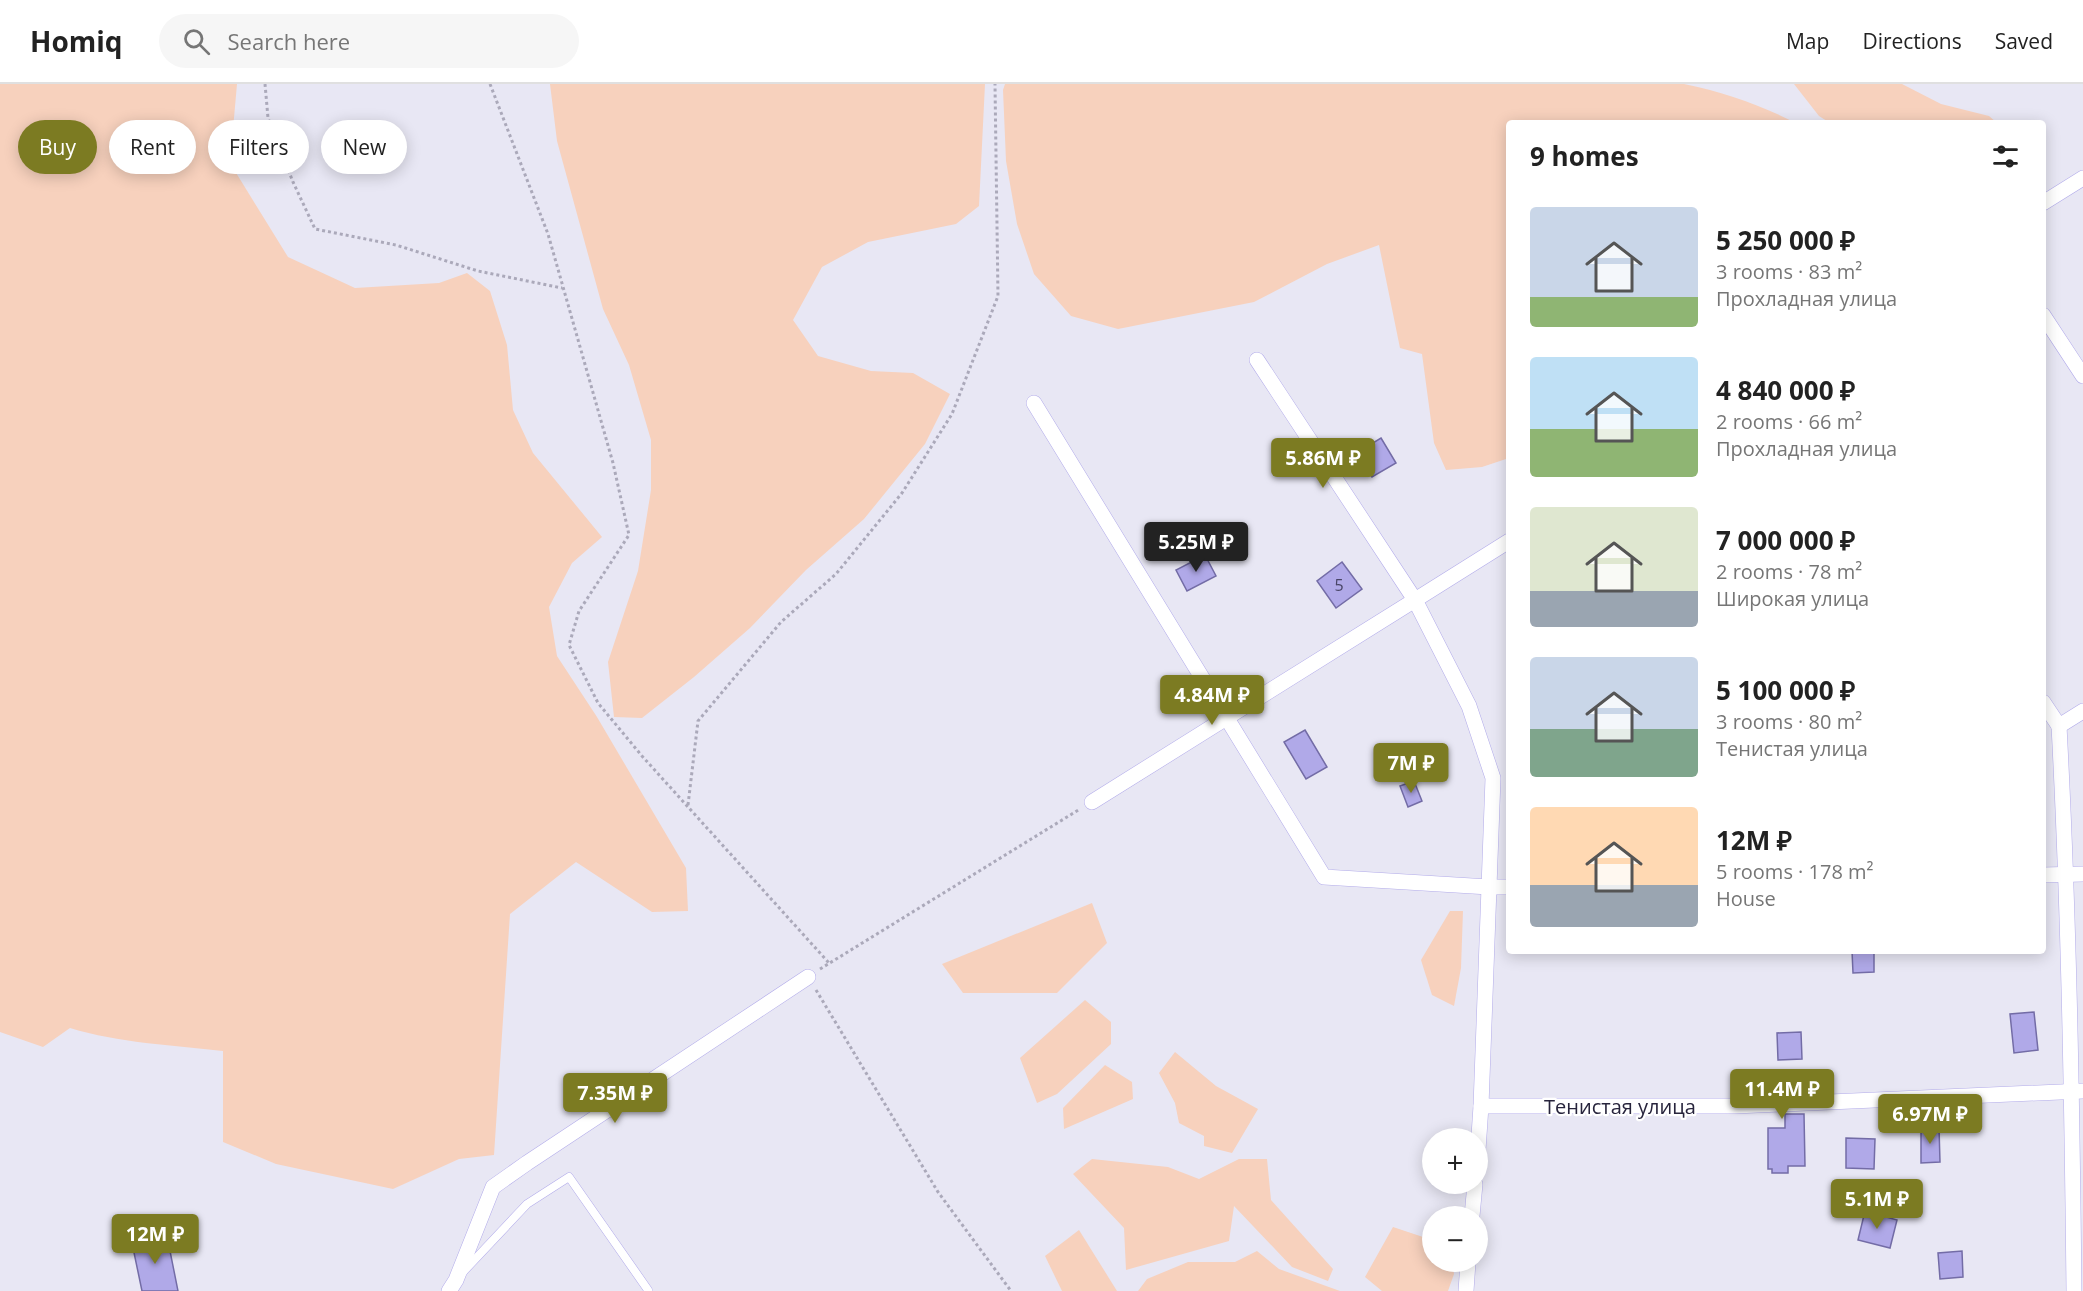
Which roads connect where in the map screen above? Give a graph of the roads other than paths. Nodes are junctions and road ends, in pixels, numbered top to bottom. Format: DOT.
graph roads {
  1 [pos="2083,178"];
  2 [pos="2046,201"];
  3 [pos="2046,320"];
  4 [pos="1257,360"];
  5 [pos="2083,376"];
  6 [pos="1034,403"];
  7 [pos="1506,543"];
  8 [pos="1415,600"];
  9 [pos="2046,706"];
  10 [pos="2083,711"];
  11 [pos="1227,719"];
  12 [pos="2059,726"];
  13 [pos="1092,802"];
  14 [pos="2067,874"];
  15 [pos="2083,874"];
  16 [pos="2046,875"];
  17 [pos="1489,887"];
  18 [pos="1506,887"];
  19 [pos="808,977"];
  20 [pos="2078,1091"];
  21 [pos="1481,1106"];
  22 [pos="1480,1128"];
  23 [pos="1467,1272"];
  24 [pos="452,1285"];
  25 [pos="648,1290"];
  26 [pos="1466,1291"];
  27 [pos="2074,1291"];
  1 -- 2 [label="street"];
  3 -- 5 [label="street"];
  4 -- 8 [label="street"];
  6 -- 11 [label="street"];
  7 -- 8 [label="street"];
  8 -- 11 [label="street"];
  8 -- 17 [label="street"];
  9 -- 12 [label="street"];
  10 -- 12 [label="street"];
  11 -- 13 [label="street"];
  11 -- 17 [label="street"];
  12 -- 14 [label="street"];
  14 -- 15 [label="street"];
  14 -- 16 [label="street"];
  14 -- 20 [label="street"];
  17 -- 18 [label="street"];
  17 -- 21 [label="street"];
  19 -- 24 [label="street"];
  20 -- 21 [label="street, Тенистая улица"];
  20 -- 27 [label="street"];
  21 -- 22 [label="street"];
  23 -- 26 [label="street"];
  24 -- 25 [label="lane"];
}
